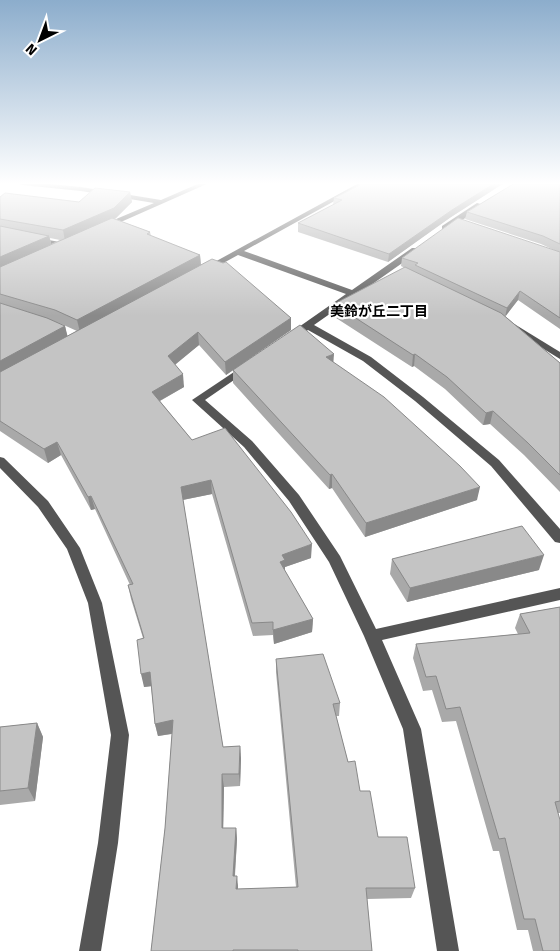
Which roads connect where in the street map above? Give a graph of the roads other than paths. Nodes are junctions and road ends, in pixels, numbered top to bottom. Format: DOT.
graph roads {
  1 [pos="105,227"];
  2 [pos="283,227"];
  3 [pos="448,227"];
  4 [pos="101,229"];
  5 [pos="439,232"];
  6 [pos="0,233"];
  7 [pos="74,241"];
  8 [pos="424,244"];
  9 [pos="66,245"];
  10 [pos="49,252"];
  11 [pos="238,252"];
  12 [pos="194,276"];
  13 [pos="352,293"];
  14 [pos="502,321"];
  15 [pos="308,326"];
  16 [pos="276,347"];
  17 [pos="560,356"];
  18 [pos="253,363"];
  19 [pos="0,461"];
  20 [pos="560,538"];
  21 [pos="560,594"];
  22 [pos="372,636"];
  23 [pos="90,951"];
  24 [pos="448,951"];
  1 -- 4 [label="street"];
  2 -- 11 [label="street"];
  3 -- 5 [label="street"];
  6 -- 9 [label="street"];
  7 -- 9 [label="street"];
  8 -- 13 [label="street"];
  9 -- 10 [label="street"];
  11 -- 12 [label="street"];
  11 -- 13 [label="street"];
  13 -- 15 [label="street"];
  14 -- 17 [label="street"];
  15 -- 16 [label="street"];
  15 -- 20 [label="street"];
  18 -- 22 [label="street"];
  19 -- 23 [label="street"];
  21 -- 22 [label="street"];
  22 -- 24 [label="street"];
}
